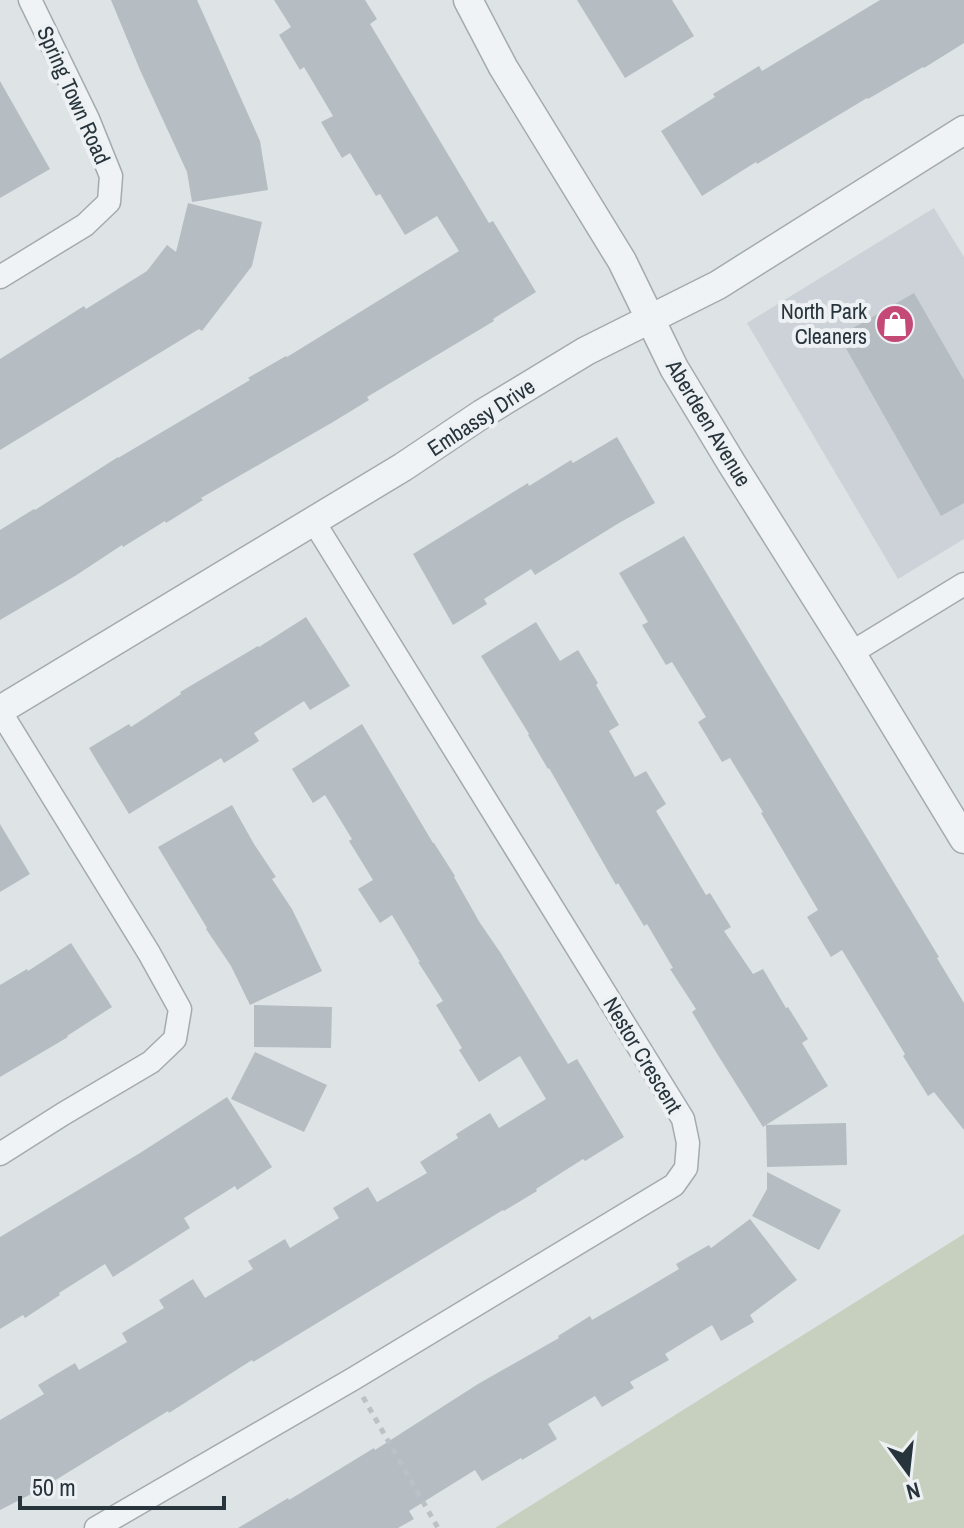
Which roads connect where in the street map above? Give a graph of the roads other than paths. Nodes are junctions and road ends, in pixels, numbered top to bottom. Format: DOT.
graph roads {
  1 [pos="30,0"];
  2 [pos="468,0"];
  3 [pos="964,130"];
  4 [pos="0,277"];
  5 [pos="650,319"];
  6 [pos="314,522"];
  7 [pos="964,584"];
  8 [pos="851,653"];
  9 [pos="0,710"];
  10 [pos="964,839"];
  11 [pos="0,1154"];
  12 [pos="96,1528"];
  1 -- 4 [label="street, Spring Town Road"];
  2 -- 5 [label="street, Aberdeen Avenue"];
  3 -- 5 [label="street, Embassy Drive"];
  5 -- 6 [label="street, Embassy Drive"];
  5 -- 8 [label="street, Aberdeen Avenue"];
  6 -- 9 [label="street, Embassy Drive"];
  6 -- 12 [label="street, Nestor Crescent"];
  7 -- 8 [label="street"];
  8 -- 10 [label="street, Aberdeen Avenue"];
  9 -- 11 [label="street"];
}
